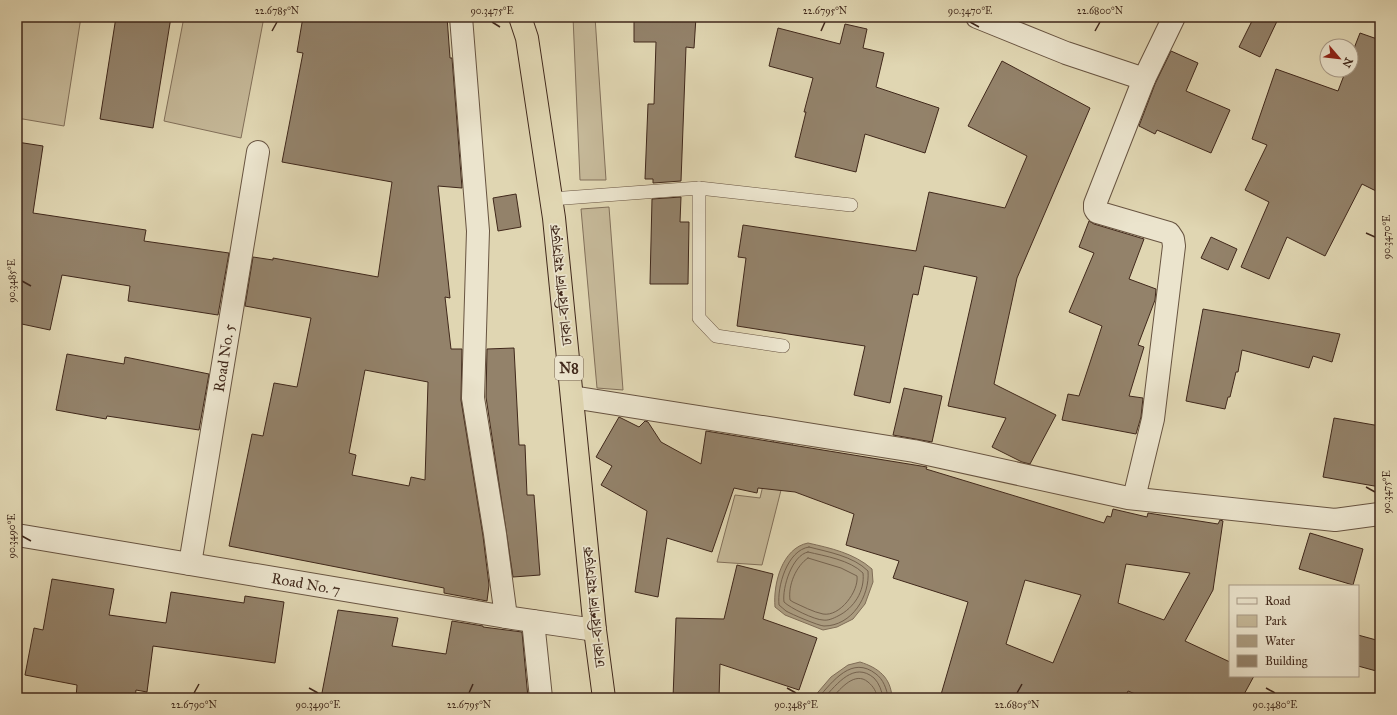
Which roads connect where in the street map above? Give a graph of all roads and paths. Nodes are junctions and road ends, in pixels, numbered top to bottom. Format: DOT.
graph roads {
  1 [pos="461,17"];
  2 [pos="520,17"];
  3 [pos="530,17"];
  4 [pos="977,17"];
  5 [pos="1174,17"];
  6 [pos="527,38"];
  7 [pos="1144,79"];
  8 [pos="258,152"];
  9 [pos="699,188"];
  10 [pos="551,199"];
  11 [pos="851,205"];
  12 [pos="782,346"];
  13 [pos="572,397"];
  14 [pos="1134,498"];
  15 [pos="1379,514"];
  16 [pos="17,535"];
  17 [pos="190,564"];
  18 [pos="506,617"];
  19 [pos="533,621"];
  20 [pos="596,630"];
  21 [pos="541,698"];
  22 [pos="604,698"];
  1 -- 18 [label="street"];
  2 -- 6 [label="highway, ঢাকা-বরিশাল মহাসড়ক / N8"];
  3 -- 6 [label="highway, N8"];
  4 -- 7 [label="street"];
  5 -- 7 [label="street"];
  6 -- 10 [label="highway, ঢাকা-বরিশাল মহাসড়ক / N8"];
  7 -- 14 [label="street"];
  8 -- 17 [label="street, Road No. 5"];
  9 -- 10 [label="lane"];
  9 -- 11 [label="lane"];
  9 -- 12 [label="lane"];
  10 -- 13 [label="highway, ঢাকা-বরিশাল মহাসড়ক / N8"];
  13 -- 14 [label="street"];
  13 -- 20 [label="highway, ঢাকা-বরিশাল মহাসড়ক / N8"];
  14 -- 15 [label="street"];
  16 -- 17 [label="street, Road No. 7"];
  17 -- 18 [label="street, Road No. 7"];
  18 -- 19 [label="street, Road No. 7"];
  19 -- 20 [label="street, Road No. 7"];
  19 -- 21 [label="street"];
  20 -- 22 [label="highway, ঢাকা-বরিশাল মহাসড়ক / N8"];
}
